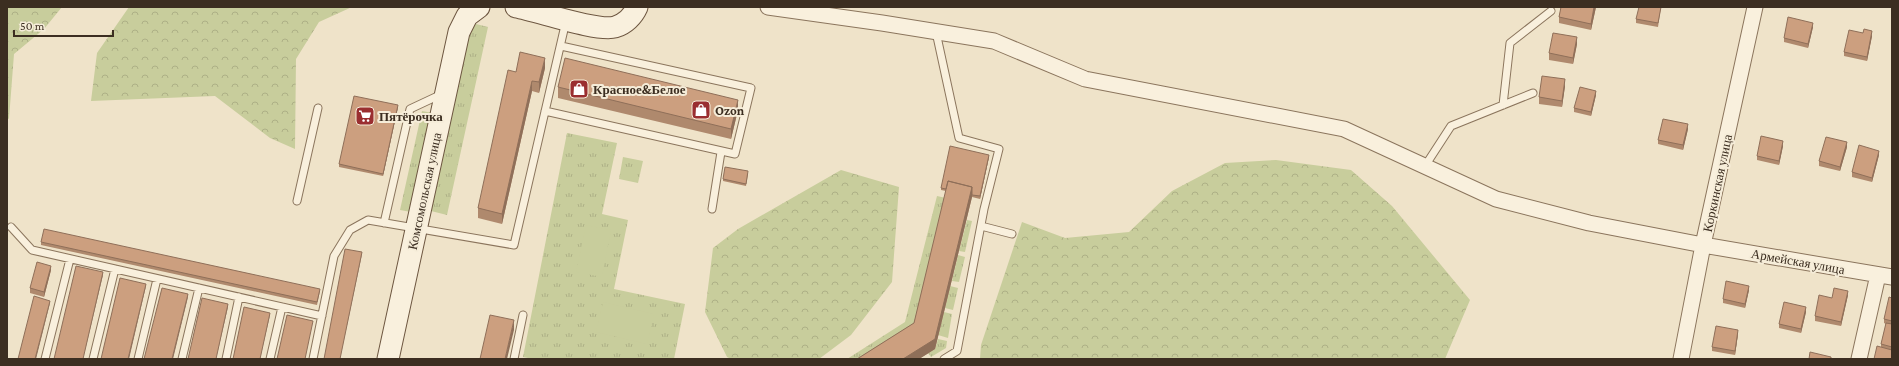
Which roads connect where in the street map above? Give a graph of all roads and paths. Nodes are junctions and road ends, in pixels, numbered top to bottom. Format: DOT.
graph roads {
  1 [pos="479,7"];
  2 [pos="516,7"];
  3 [pos="637,7"];
  4 [pos="768,7"];
  5 [pos="1755,7"];
  6 [pos="1551,11"];
  7 [pos="567,19"];
  8 [pos="936,32"];
  9 [pos="561,46"];
  10 [pos="446,92"];
  11 [pos="1533,93"];
  12 [pos="1503,105"];
  13 [pos="318,108"];
  14 [pos="545,111"];
  15 [pos="721,152"];
  16 [pos="1426,166"];
  17 [pos="297,202"];
  18 [pos="712,209"];
  19 [pos="384,223"];
  20 [pos="981,226"];
  21 [pos="11,227"];
  22 [pos="416,228"];
  23 [pos="1012,234"];
  24 [pos="1703,245"];
  25 [pos="70,259"];
  26 [pos="115,269"];
  27 [pos="1885,276"];
  28 [pos="157,279"];
  29 [pos="199,288"];
  30 [pos="239,297"];
  31 [pos="282,307"];
  32 [pos="523,315"];
  33 [pos="322,316"];
  34 [pos="952,356"];
  35 [pos="45,359"];
  36 [pos="93,359"];
  37 [pos="138,359"];
  38 [pos="182,359"];
  39 [pos="226,359"];
  40 [pos="270,359"];
  41 [pos="313,359"];
  42 [pos="388,359"];
  43 [pos="514,359"];
  44 [pos="944,359"];
  45 [pos="1681,359"];
  46 [pos="1859,359"];
  1 -- 10 [label="main road, Комсомольская улица"];
  2 -- 7 [label="main road"];
  3 -- 7 [label="main road"];
  4 -- 8 [label="street, Армейская улица"];
  5 -- 24 [label="street, Коркинская улица"];
  6 -- 12 [label="lane"];
  7 -- 9 [label="lane"];
  8 -- 16 [label="street, Армейская улица"];
  8 -- 20 [label="lane"];
  9 -- 14 [label="lane"];
  9 -- 15 [label="lane"];
  10 -- 19 [label="lane"];
  10 -- 22 [label="main road, Комсомольская улица"];
  11 -- 12 [label="lane"];
  12 -- 16 [label="lane"];
  13 -- 17 [label="lane"];
  14 -- 15 [label="lane"];
  14 -- 22 [label="lane"];
  15 -- 18 [label="lane"];
  16 -- 24 [label="street, Армейская улица"];
  19 -- 22 [label="lane"];
  19 -- 33 [label="lane"];
  20 -- 23 [label="lane"];
  20 -- 34 [label="lane"];
  21 -- 25 [label="lane"];
  22 -- 42 [label="main road, Комсомольская улица"];
  24 -- 27 [label="street, Армейская улица"];
  24 -- 45 [label="street, Коркинская улица"];
  25 -- 26 [label="lane"];
  25 -- 35 [label="lane"];
  26 -- 28 [label="lane"];
  26 -- 36 [label="lane"];
  27 -- 46 [label="street"];
  28 -- 29 [label="lane"];
  28 -- 37 [label="lane"];
  29 -- 30 [label="lane"];
  29 -- 38 [label="lane"];
  30 -- 31 [label="lane"];
  30 -- 39 [label="lane"];
  31 -- 33 [label="lane"];
  31 -- 40 [label="lane"];
  32 -- 43 [label="lane"];
  33 -- 41 [label="lane"];
  34 -- 44 [label="lane"];
}
